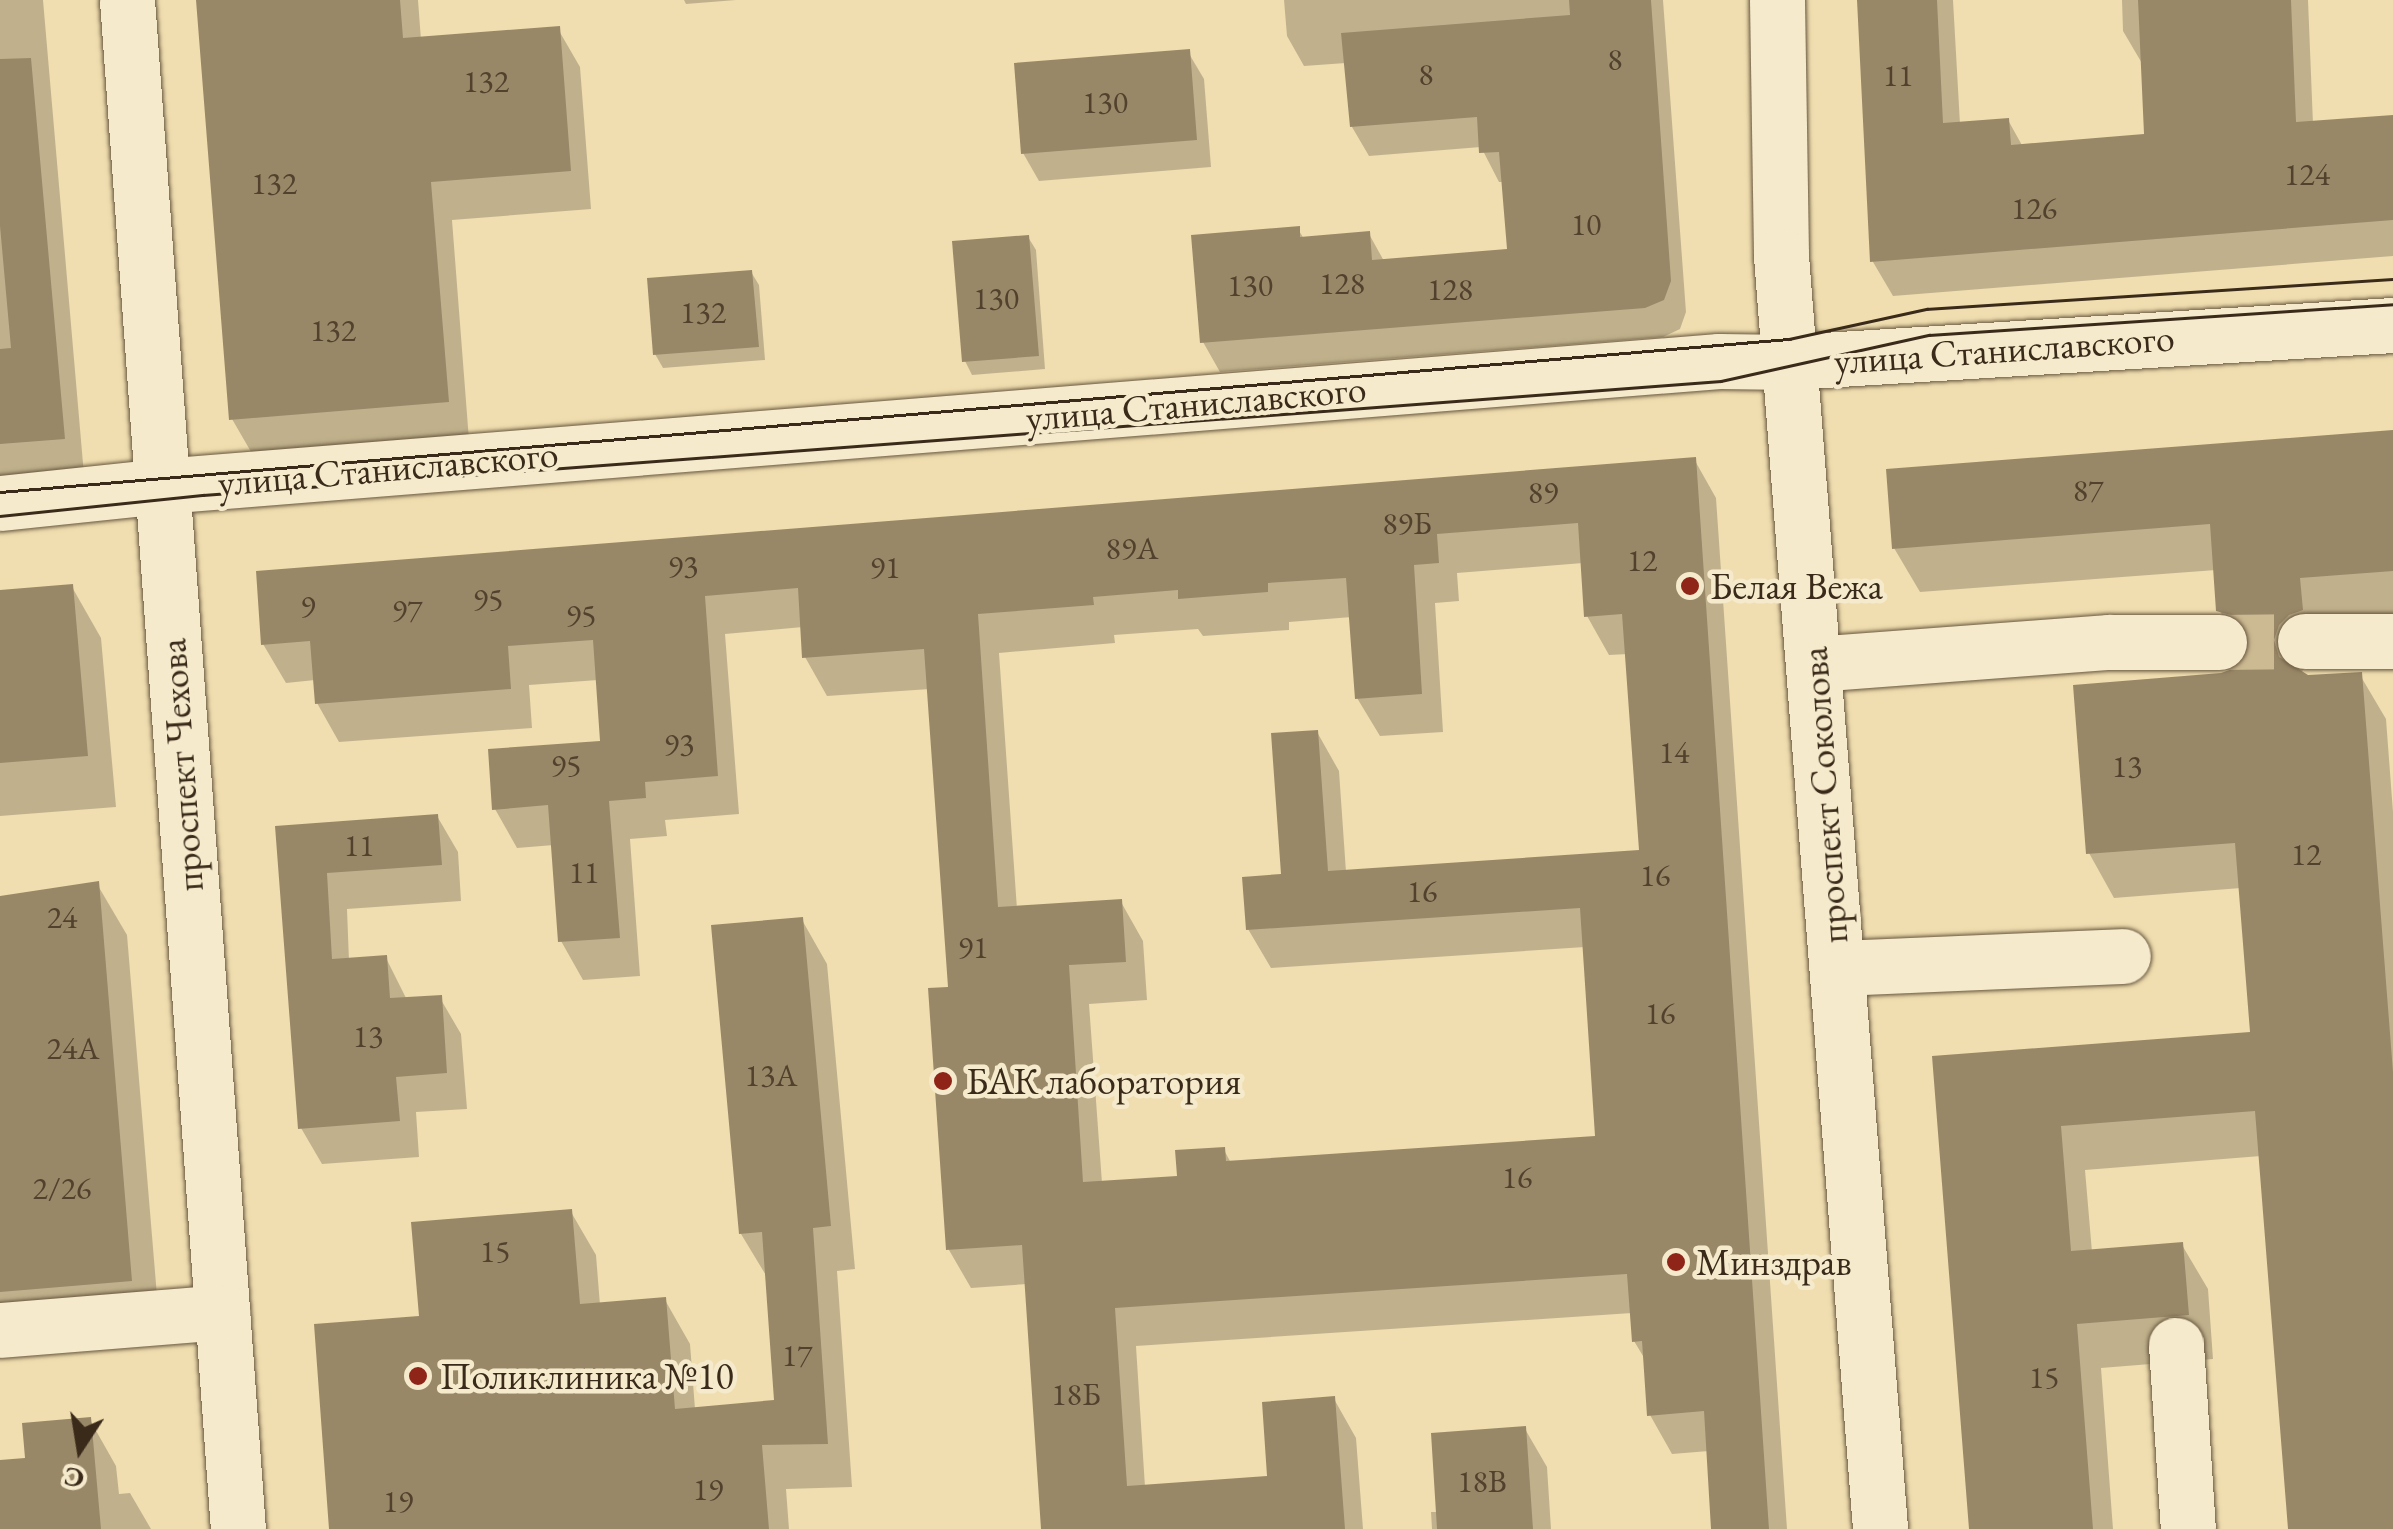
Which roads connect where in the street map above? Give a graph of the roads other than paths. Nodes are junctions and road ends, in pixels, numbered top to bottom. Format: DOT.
graph roads {
  1 [pos="127,0"];
  2 [pos="1777,0"];
  3 [pos="2393,325"];
  4 [pos="1791,362"];
  5 [pos="162,486"];
  6 [pos="0,503"];
  7 [pos="2305,641"];
  8 [pos="2219,642"];
  9 [pos="2393,642"];
  10 [pos="1814,664"];
  11 [pos="2123,956"];
  12 [pos="1837,968"];
  13 [pos="222,1312"];
  14 [pos="0,1330"];
  15 [pos="2176,1345"];
  16 [pos="238,1529"];
  17 [pos="1880,1529"];
  18 [pos="2188,1529"];
  1 -- 5 [label="street, проспект Чехова"];
  2 -- 4 [label="street, проспект Соколова"];
  3 -- 4 [label="street, улица Станиславского"];
  4 -- 5 [label="street, улица Станиславского"];
  4 -- 10 [label="street, проспект Соколова"];
  5 -- 6 [label="street, улица Станиславского"];
  5 -- 13 [label="street, проспект Чехова"];
  7 -- 9 [label="street"];
  8 -- 10 [label="street"];
  10 -- 12 [label="street, проспект Соколова"];
  11 -- 12 [label="street"];
  12 -- 17 [label="street, проспект Соколова"];
  13 -- 14 [label="street"];
  13 -- 16 [label="street, проспект Чехова"];
  15 -- 18 [label="street"];
}
